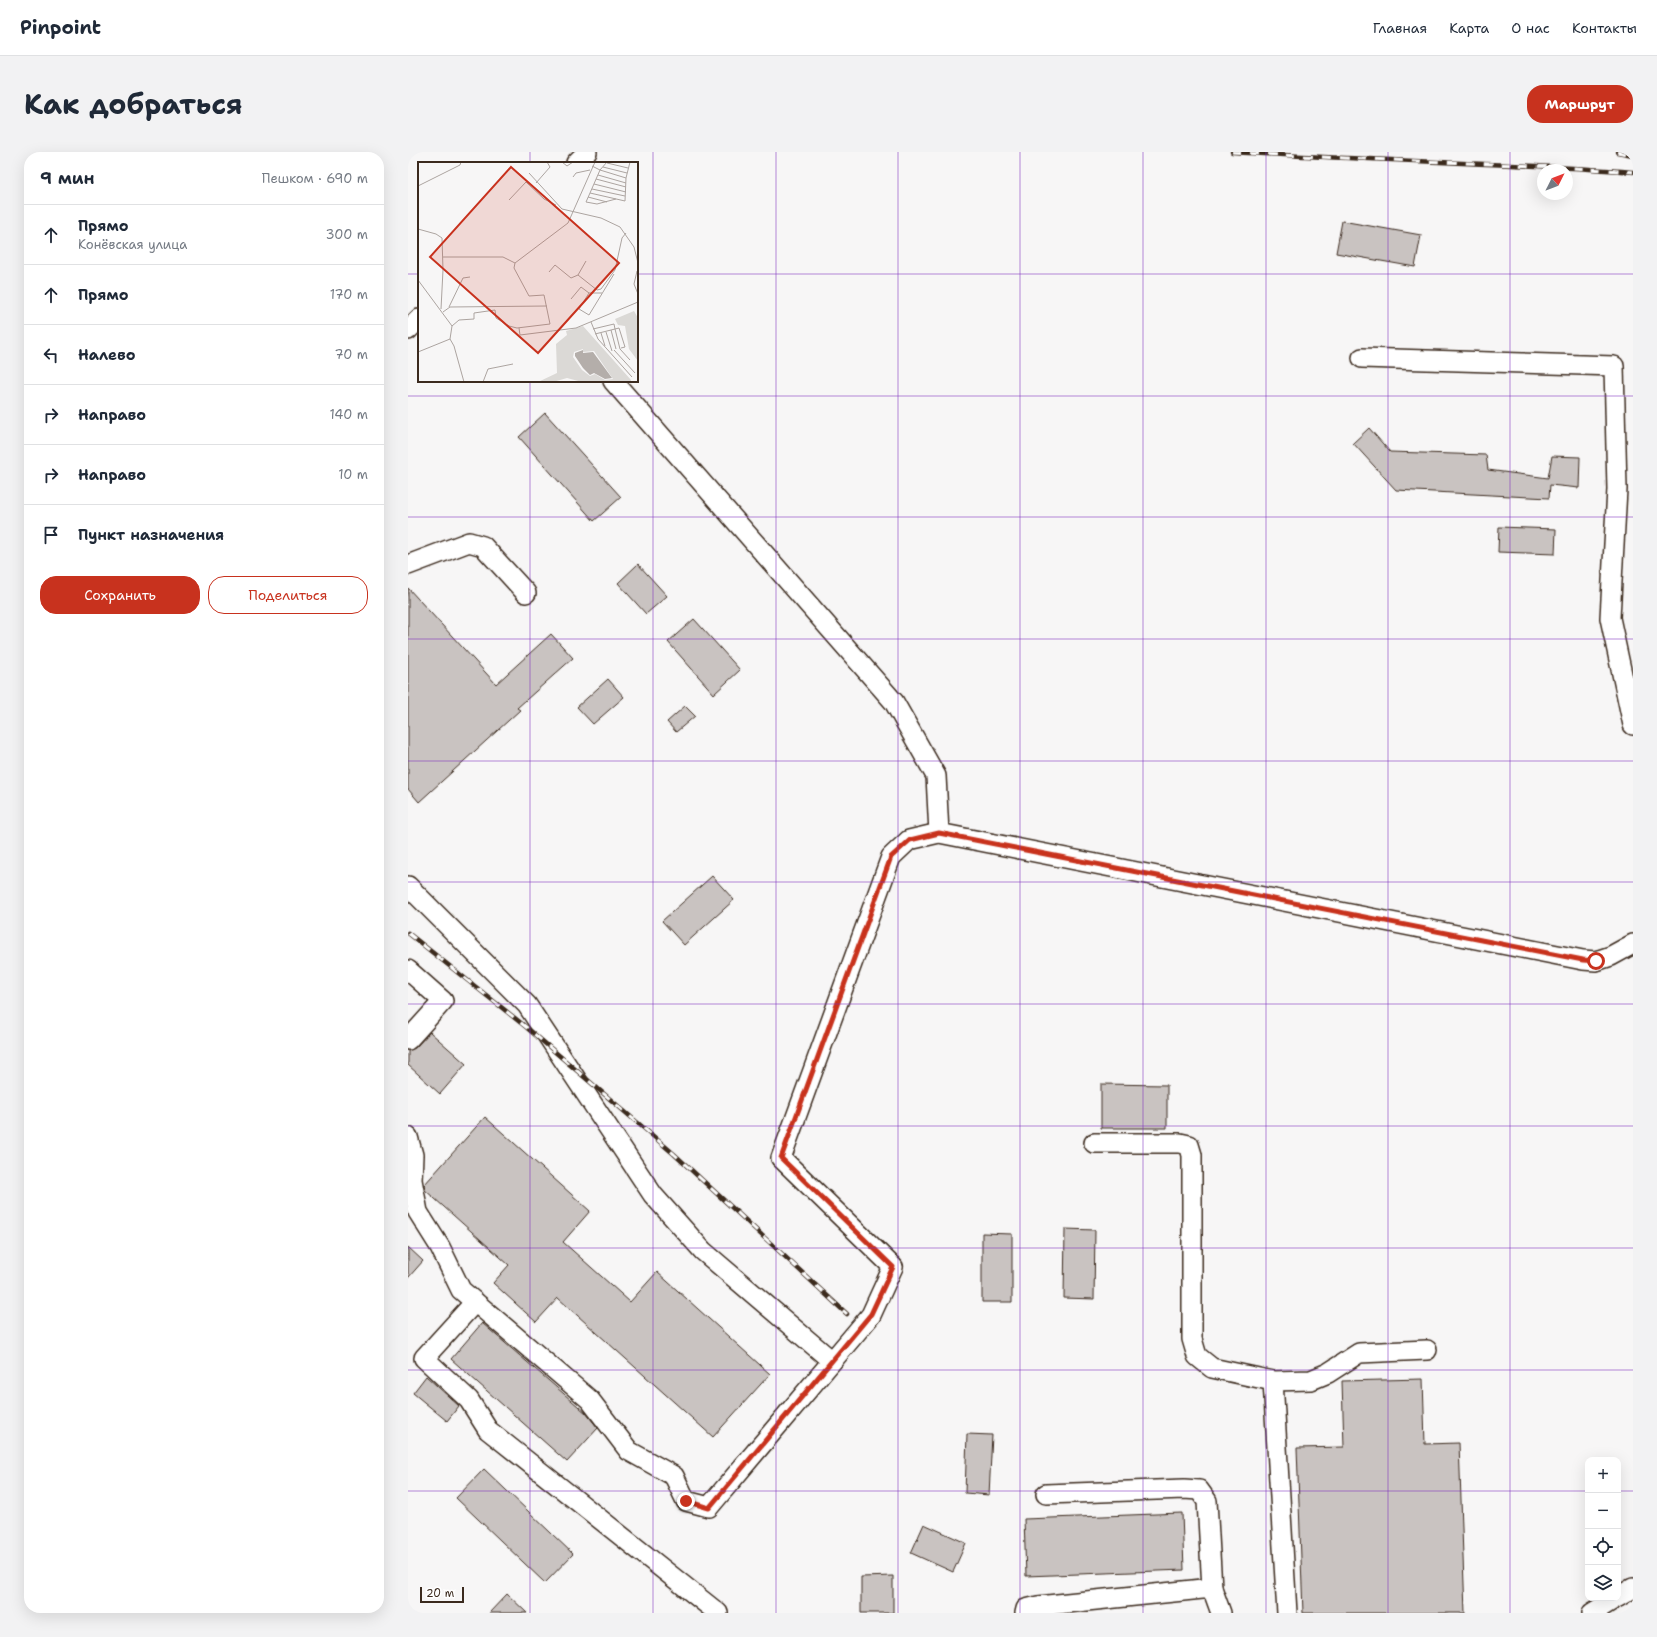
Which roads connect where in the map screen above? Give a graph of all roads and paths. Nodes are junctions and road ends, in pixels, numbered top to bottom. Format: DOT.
graph roads {
  1 [pos="587,152"];
  2 [pos="577,162"];
  3 [pos="418,320"];
  4 [pos="408,330"];
  5 [pos="1362,358"];
  6 [pos="614,382"];
  7 [pos="408,565"];
  8 [pos="526,593"];
  9 [pos="1633,725"];
  10 [pos="939,833"];
  11 [pos="408,886"];
  12 [pos="1633,944"];
  13 [pos="408,970"];
  14 [pos="408,1040"];
  15 [pos="408,1137"];
  16 [pos="1094,1143"];
  17 [pos="476,1302"];
  18 [pos="1427,1350"];
  19 [pos="832,1361"];
  20 [pos="1272,1381"];
  21 [pos="1046,1494"];
  22 [pos="1212,1588"];
  23 [pos="1633,1588"];
  24 [pos="1621,1595"];
  25 [pos="1611,1601"];
  26 [pos="718,1613"];
  27 [pos="1025,1613"];
  28 [pos="1221,1613"];
  29 [pos="1287,1613"];
  30 [pos="1592,1613"];
  1 -- 2 [label="lane"];
  3 -- 4 [label="lane"];
  5 -- 9 [label="lane"];
  6 -- 10 [label="lane"];
  7 -- 8 [label="lane"];
  10 -- 12 [label="lane"];
  10 -- 19 [label="lane"];
  11 -- 19 [label="lane"];
  13 -- 14 [label="lane"];
  15 -- 17 [label="lane"];
  16 -- 20 [label="lane"];
  17 -- 19 [label="lane"];
  17 -- 26 [label="lane"];
  18 -- 20 [label="lane"];
  20 -- 29 [label="lane"];
  21 -- 22 [label="lane"];
  22 -- 27 [label="lane"];
  22 -- 28 [label="lane"];
  23 -- 24 [label="lane"];
  25 -- 30 [label="lane"];
}
